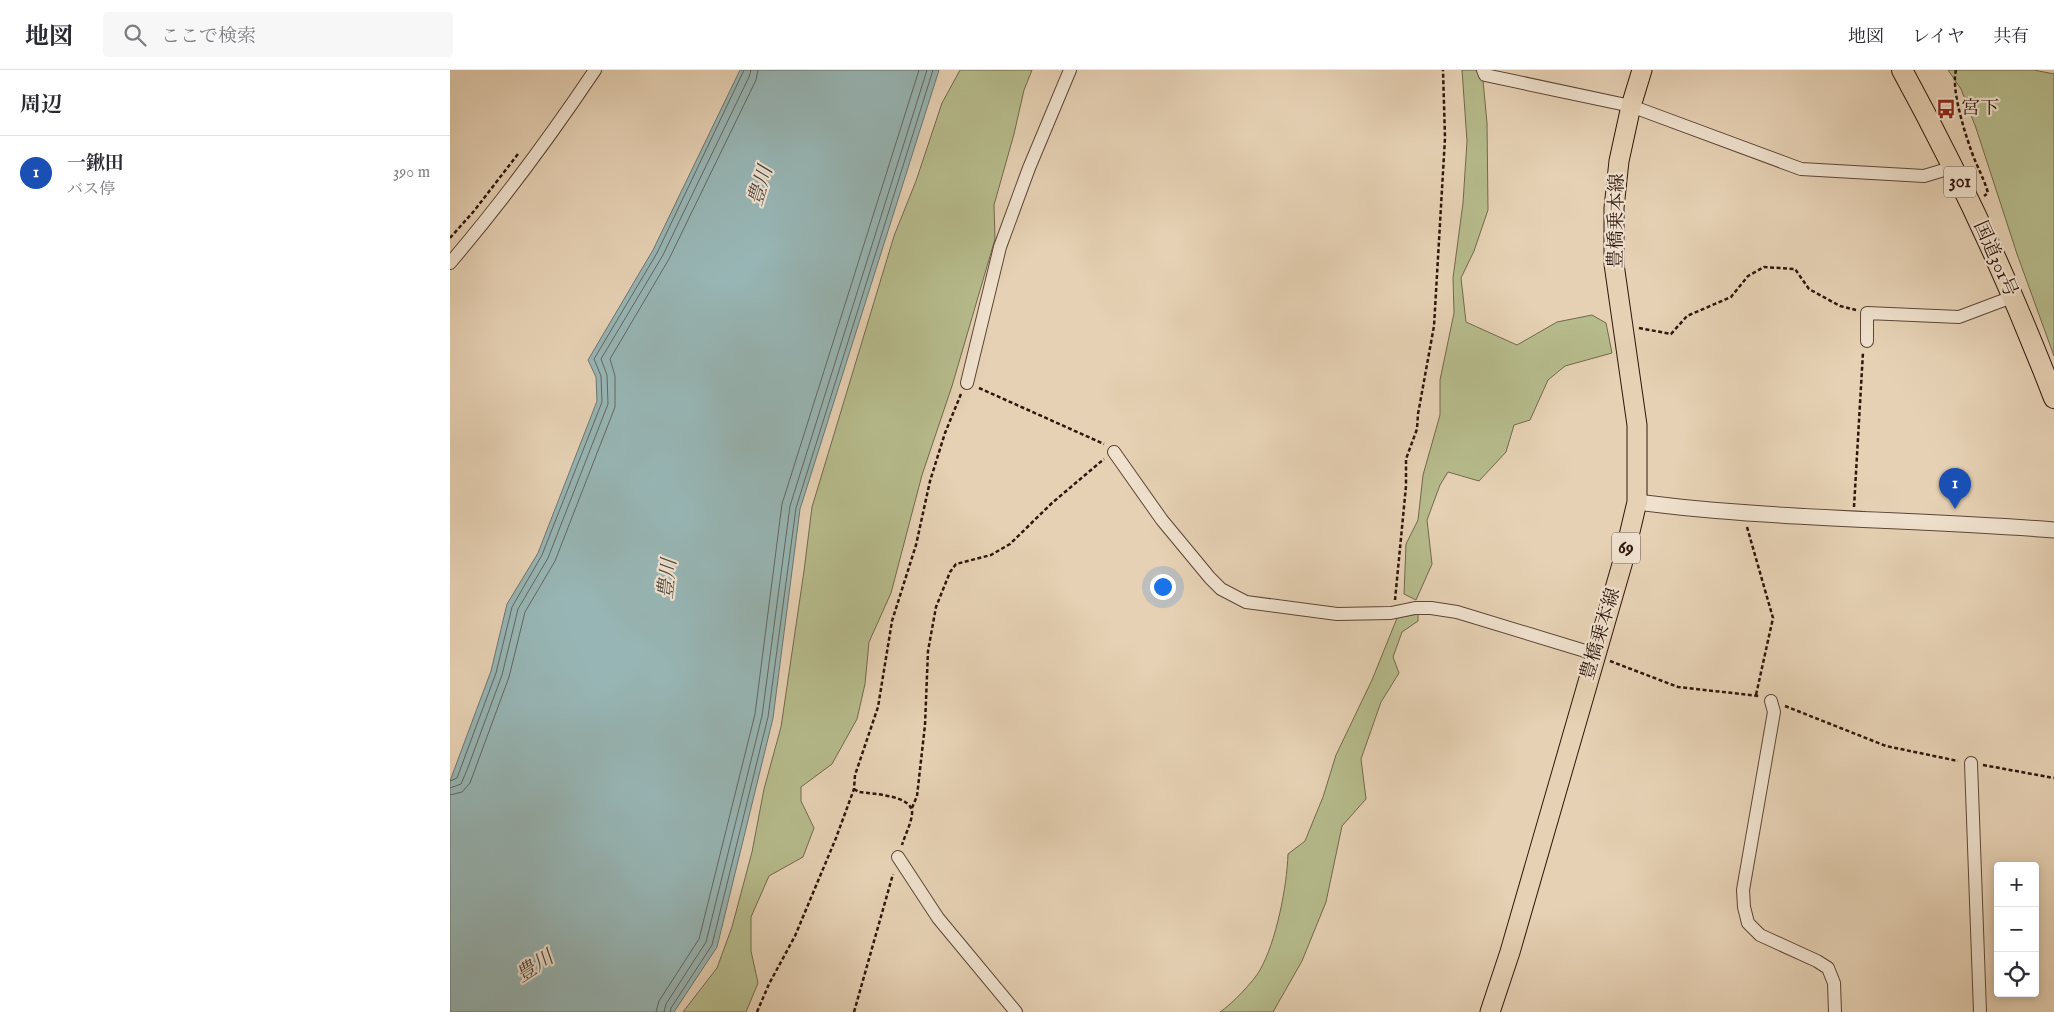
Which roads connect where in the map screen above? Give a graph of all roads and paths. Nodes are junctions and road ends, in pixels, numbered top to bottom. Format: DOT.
graph roads {
  1 [pos="595,70"];
  2 [pos="1070,70"];
  3 [pos="1443,70"];
  4 [pos="1483,70"];
  5 [pos="1642,70"];
  6 [pos="1902,70"];
  7 [pos="1956,70"];
  8 [pos="1631,106"];
  9 [pos="522,149"];
  10 [pos="1954,167"];
  11 [pos="1972,207"];
  12 [pos="450,238"];
  13 [pos="450,263"];
  14 [pos="2012,297"];
  15 [pos="1867,313"];
  16 [pos="1623,325"];
  17 [pos="1867,341"];
  18 [pos="967,383"];
  19 [pos="2054,398"];
  20 [pos="1114,452"];
  21 [pos="1636,502"];
  22 [pos="1748,513"];
  23 [pos="1854,518"];
  24 [pos="2054,530"];
  25 [pos="1391,613"];
  26 [pos="1595,654"];
  27 [pos="1756,695"];
  28 [pos="1771,701"];
  29 [pos="1971,763"];
  30 [pos="2054,778"];
  31 [pos="854,789"];
  32 [pos="912,808"];
  33 [pos="898,857"];
  34 [pos="757,1012"];
  35 [pos="854,1012"];
  36 [pos="1016,1012"];
  37 [pos="1490,1012"];
  38 [pos="1835,1012"];
  39 [pos="1980,1012"];
  1 -- 13 [label="street"];
  2 -- 18 [label="street"];
  3 -- 25 [label="path"];
  4 -- 8 [label="street"];
  5 -- 8 [label="main road, 豊橋乗本線 / 69"];
  6 -- 10 [label="highway, 国道301号 / 301"];
  7 -- 11 [label="path"];
  8 -- 10 [label="street"];
  8 -- 16 [label="main road, 豊橋乗本線 / 69"];
  9 -- 12 [label="path"];
  10 -- 11 [label="highway, 国道301号 / 301"];
  11 -- 14 [label="highway, 国道301号 / 301"];
  14 -- 15 [label="street"];
  14 -- 19 [label="highway, 国道301号 / 301"];
  15 -- 16 [label="path"];
  15 -- 17 [label="street"];
  16 -- 21 [label="main road, 豊橋乗本線 / 69"];
  17 -- 23 [label="path"];
  18 -- 20 [label="path"];
  18 -- 31 [label="path"];
  20 -- 25 [label="street"];
  20 -- 32 [label="path"];
  21 -- 22 [label="street"];
  21 -- 26 [label="main road, 豊橋乗本線 / 69"];
  22 -- 23 [label="street"];
  22 -- 27 [label="path"];
  23 -- 24 [label="street"];
  25 -- 26 [label="street"];
  26 -- 27 [label="path"];
  26 -- 37 [label="main road, 豊橋乗本線 / 69"];
  27 -- 28 [label="path"];
  28 -- 29 [label="path"];
  28 -- 38 [label="street"];
  29 -- 30 [label="path"];
  29 -- 39 [label="street"];
  31 -- 32 [label="path"];
  31 -- 34 [label="path"];
  32 -- 33 [label="path"];
  33 -- 35 [label="path"];
  33 -- 36 [label="street"];
}
